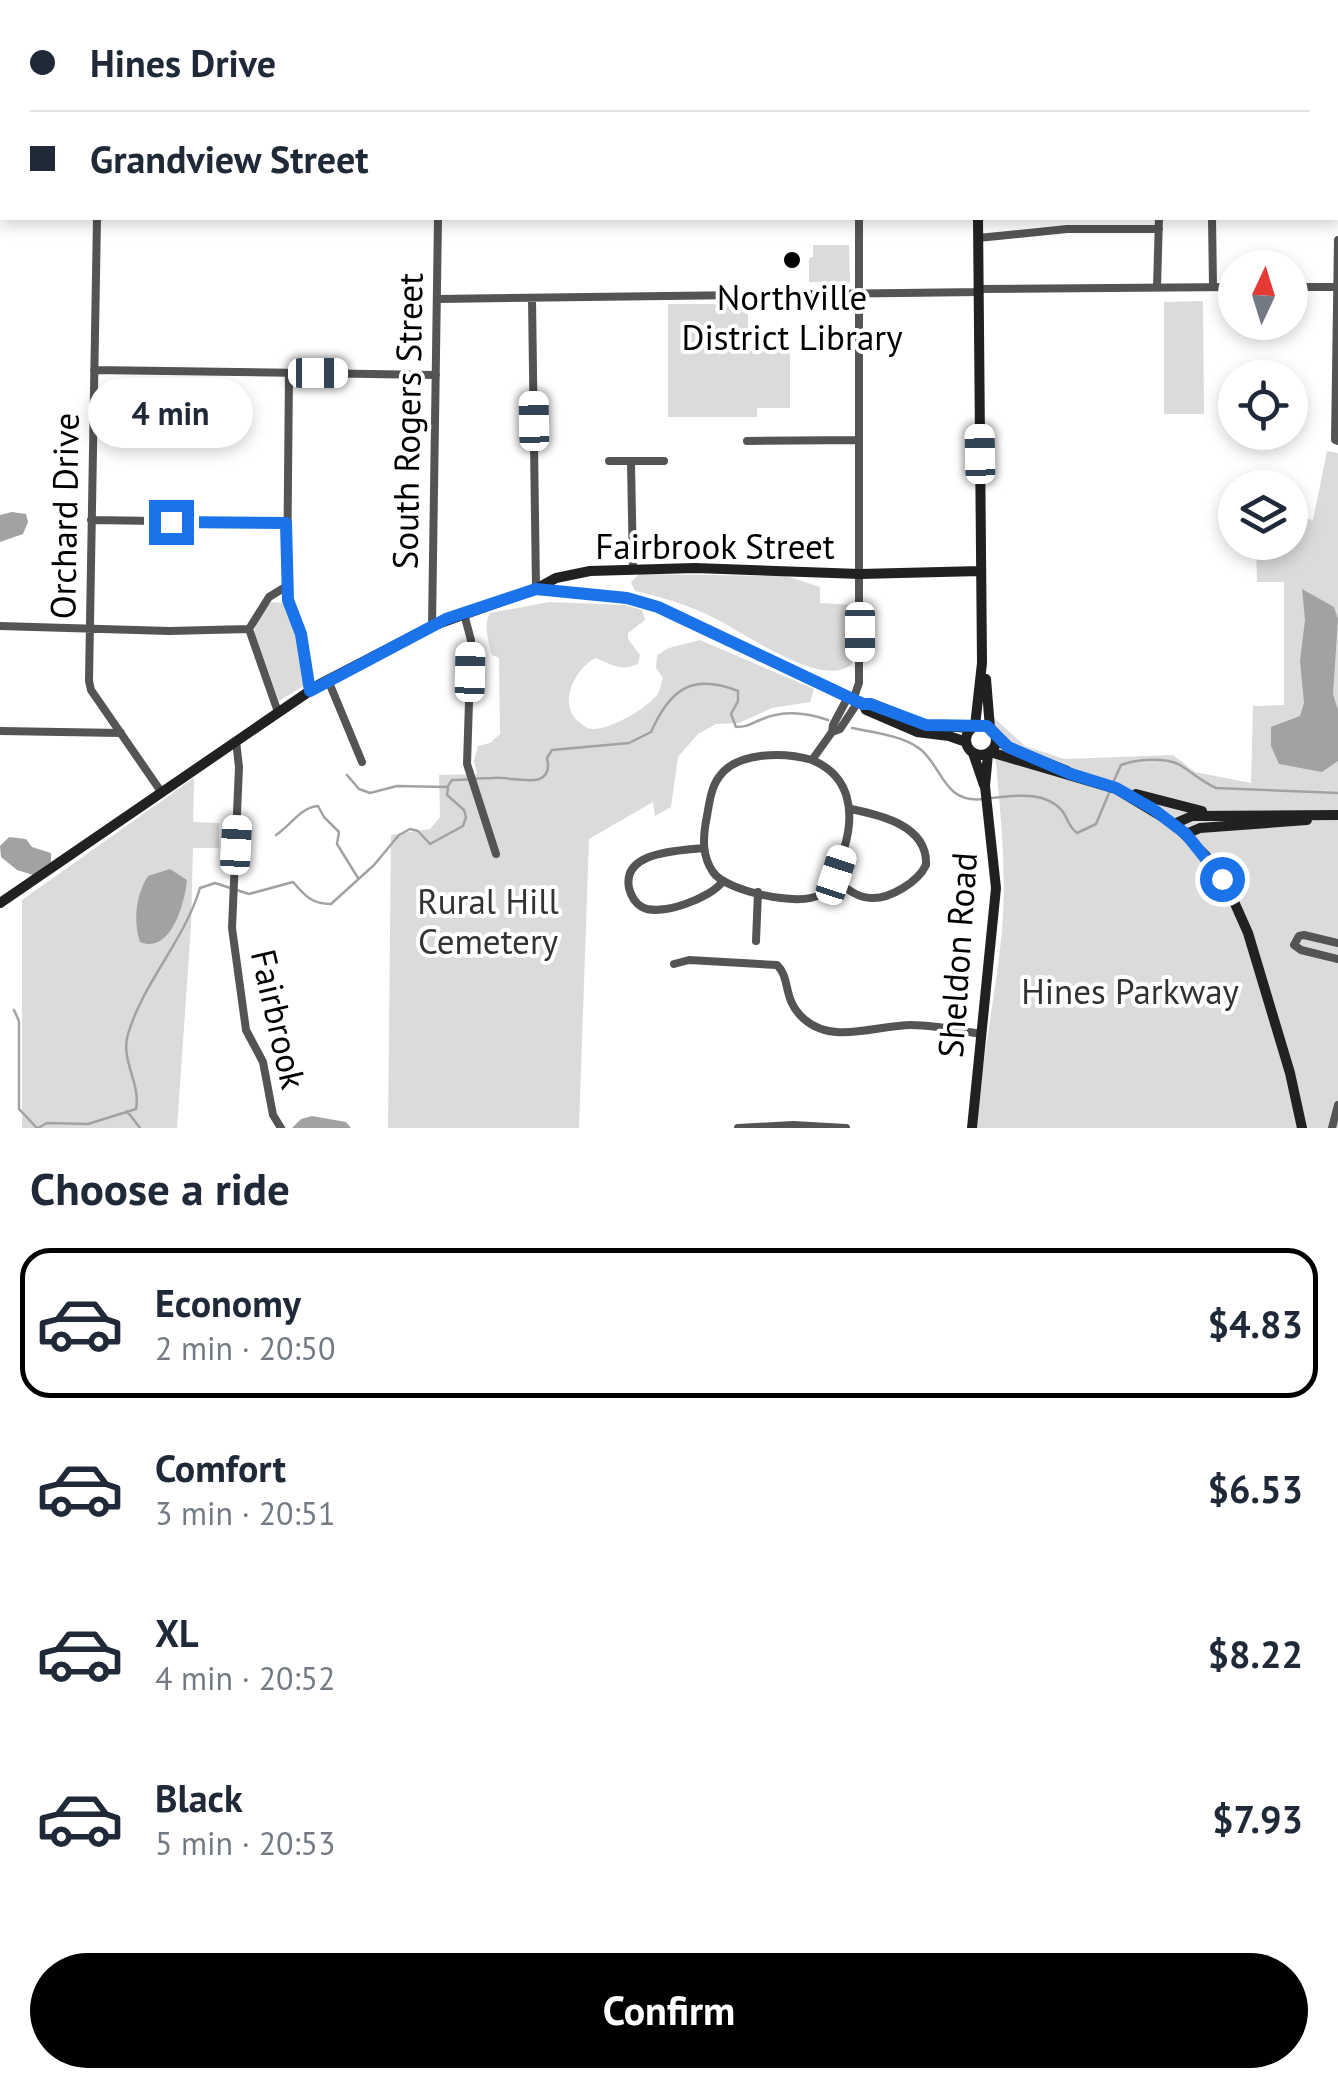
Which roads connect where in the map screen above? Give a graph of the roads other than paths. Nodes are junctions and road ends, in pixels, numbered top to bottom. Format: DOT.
graph roads {
  1 [pos="97,220"];
  2 [pos="438,220"];
  3 [pos="858,220"];
  4 [pos="978,220"];
  5 [pos="1159,220"];
  6 [pos="1212,220"];
  7 [pos="1160,228"];
  8 [pos="978,238"];
  9 [pos="1338,240"];
  10 [pos="1213,286"];
  11 [pos="1218,286"];
  12 [pos="1157,287"];
  13 [pos="1308,287"];
  14 [pos="1337,287"];
  15 [pos="979,291"];
  16 [pos="858,293"];
  17 [pos="532,298"];
  18 [pos="437,299"];
  19 [pos="94,370"];
  20 [pos="289,373"];
  21 [pos="436,375"];
  22 [pos="860,440"];
  23 [pos="1337,440"];
  24 [pos="748,441"];
  25 [pos="609,461"];
  26 [pos="632,462"];
  27 [pos="664,462"];
  28 [pos="91,520"];
  29 [pos="286,523"];
  30 [pos="633,570"];
  31 [pos="981,570"];
  32 [pos="860,574"];
  33 [pos="287,586"];
  34 [pos="536,589"];
  35 [pos="463,613"];
  36 [pos="0,626"];
  37 [pos="432,626"];
  38 [pos="90,629"];
  39 [pos="249,629"];
  40 [pos="982,663"];
  41 [pos="328,680"];
  42 [pos="310,691"];
  43 [pos="856,701"];
  44 [pos="278,712"];
  45 [pos="974,727"];
  46 [pos="0,731"];
  47 [pos="121,733"];
  48 [pos="993,733"];
  49 [pos="236,741"];
  50 [pos="966,742"];
  51 [pos="973,753"];
  52 [pos="989,753"];
  53 [pos="1007,757"];
  54 [pos="812,760"];
  55 [pos="362,762"];
  56 [pos="1071,774"];
  57 [pos="1117,789"];
  58 [pos="986,790"];
  59 [pos="162,793"];
  60 [pos="850,810"];
  61 [pos="1258,815"];
  62 [pos="1338,815"];
  63 [pos="1174,824"];
  64 [pos="1186,834"];
  65 [pos="703,848"];
  66 [pos="496,854"];
  67 [pos="834,880"];
  68 [pos="722,882"];
  69 [pos="758,892"];
  70 [pos="0,903"];
  71 [pos="756,940"];
  72 [pos="1338,943"];
  73 [pos="1338,959"];
  74 [pos="674,964"];
  75 [pos="981,1034"];
  76 [pos="1338,1106"];
  77 [pos="280,1128"];
  78 [pos="738,1128"];
  79 [pos="846,1128"];
  80 [pos="972,1128"];
  81 [pos="1302,1128"];
  82 [pos="1332,1128"];
  1 -- 19 [label="street, Orchard Drive"];
  2 -- 18 [label="street, South Rogers Street"];
  3 -- 16 [label="street"];
  4 -- 8 [label="street"];
  5 -- 7 [label="street"];
  6 -- 10 [label="street"];
  7 -- 8 [label="street"];
  7 -- 12 [label="street"];
  8 -- 15 [label="street"];
  9 -- 14 [label="street"];
  10 -- 11 [label="street"];
  10 -- 12 [label="street"];
  12 -- 15 [label="street"];
  13 -- 14 [label="street"];
  14 -- 23 [label="street"];
  15 -- 16 [label="street"];
  15 -- 31 [label="street"];
  16 -- 17 [label="street"];
  16 -- 22 [label="street"];
  17 -- 18 [label="street"];
  17 -- 34 [label="street"];
  18 -- 21 [label="street, South Rogers Street"];
  19 -- 20 [label="street"];
  19 -- 28 [label="street, Orchard Drive"];
  20 -- 21 [label="street"];
  20 -- 29 [label="street"];
  21 -- 37 [label="street, South Rogers Street"];
  22 -- 24 [label="street"];
  22 -- 32 [label="street"];
  25 -- 26 [label="street"];
  26 -- 27 [label="street"];
  26 -- 30 [label="street"];
  28 -- 29 [label="street"];
  28 -- 38 [label="street, Orchard Drive"];
  29 -- 33 [label="street"];
  30 -- 32 [label="street, Fairbrook Street"];
  30 -- 34 [label="street, Fairbrook Street"];
  31 -- 32 [label="street, Fairbrook Street"];
  31 -- 40 [label="street"];
  32 -- 43 [label="street"];
  33 -- 39 [label="street"];
  33 -- 42 [label="street"];
  34 -- 35 [label="street, Fairbrook Street"];
  34 -- 43 [label="street"];
  35 -- 37 [label="street, Fairbrook Street"];
  35 -- 66 [label="street"];
  36 -- 38 [label="street"];
  37 -- 41 [label="street, Fairbrook Street"];
  38 -- 39 [label="street"];
  38 -- 47 [label="street, Orchard Drive"];
  39 -- 44 [label="street"];
  40 -- 45 [label="street"];
  40 -- 48 [label="street"];
  41 -- 42 [label="street, Fairbrook Street"];
  41 -- 55 [label="street"];
  42 -- 44 [label="street, Fairbrook Street"];
  43 -- 45 [label="street"];
  43 -- 50 [label="street"];
  43 -- 54 [label="street"];
  44 -- 49 [label="street, Fairbrook Street"];
  45 -- 48 [label="street"];
  45 -- 50 [label="street"];
  46 -- 47 [label="street"];
  47 -- 59 [label="street, Orchard Drive"];
  48 -- 52 [label="street"];
  48 -- 56 [label="street"];
  49 -- 59 [label="street, Fairbrook Street"];
  49 -- 77 [label="street, Fairbrook"];
  50 -- 51 [label="street, Sheldon Road"];
  51 -- 52 [label="street"];
  51 -- 58 [label="street, Sheldon Road"];
  52 -- 53 [label="street"];
  52 -- 58 [label="street, Sheldon Road"];
  53 -- 56 [label="street"];
  53 -- 58 [label="street"];
  54 -- 60 [label="street"];
  54 -- 65 [label="street"];
  56 -- 57 [label="street"];
  57 -- 61 [label="street"];
  57 -- 63 [label="street"];
  58 -- 75 [label="street, Sheldon Road"];
  59 -- 70 [label="street, Fairbrook Street"];
  60 -- 67 [label="street"];
  60 -- 67 [label="street"];
  61 -- 62 [label="street"];
  61 -- 63 [label="street"];
  62 -- 64 [label="street"];
  63 -- 64 [label="street"];
  64 -- 81 [label="street"];
  65 -- 68 [label="street"];
  65 -- 68 [label="street"];
  67 -- 69 [label="street"];
  68 -- 69 [label="street"];
  69 -- 71 [label="street"];
  72 -- 73 [label="street"];
  74 -- 75 [label="street"];
  75 -- 80 [label="street, Sheldon Road"];
  76 -- 82 [label="street"];
  78 -- 79 [label="street"];
}
